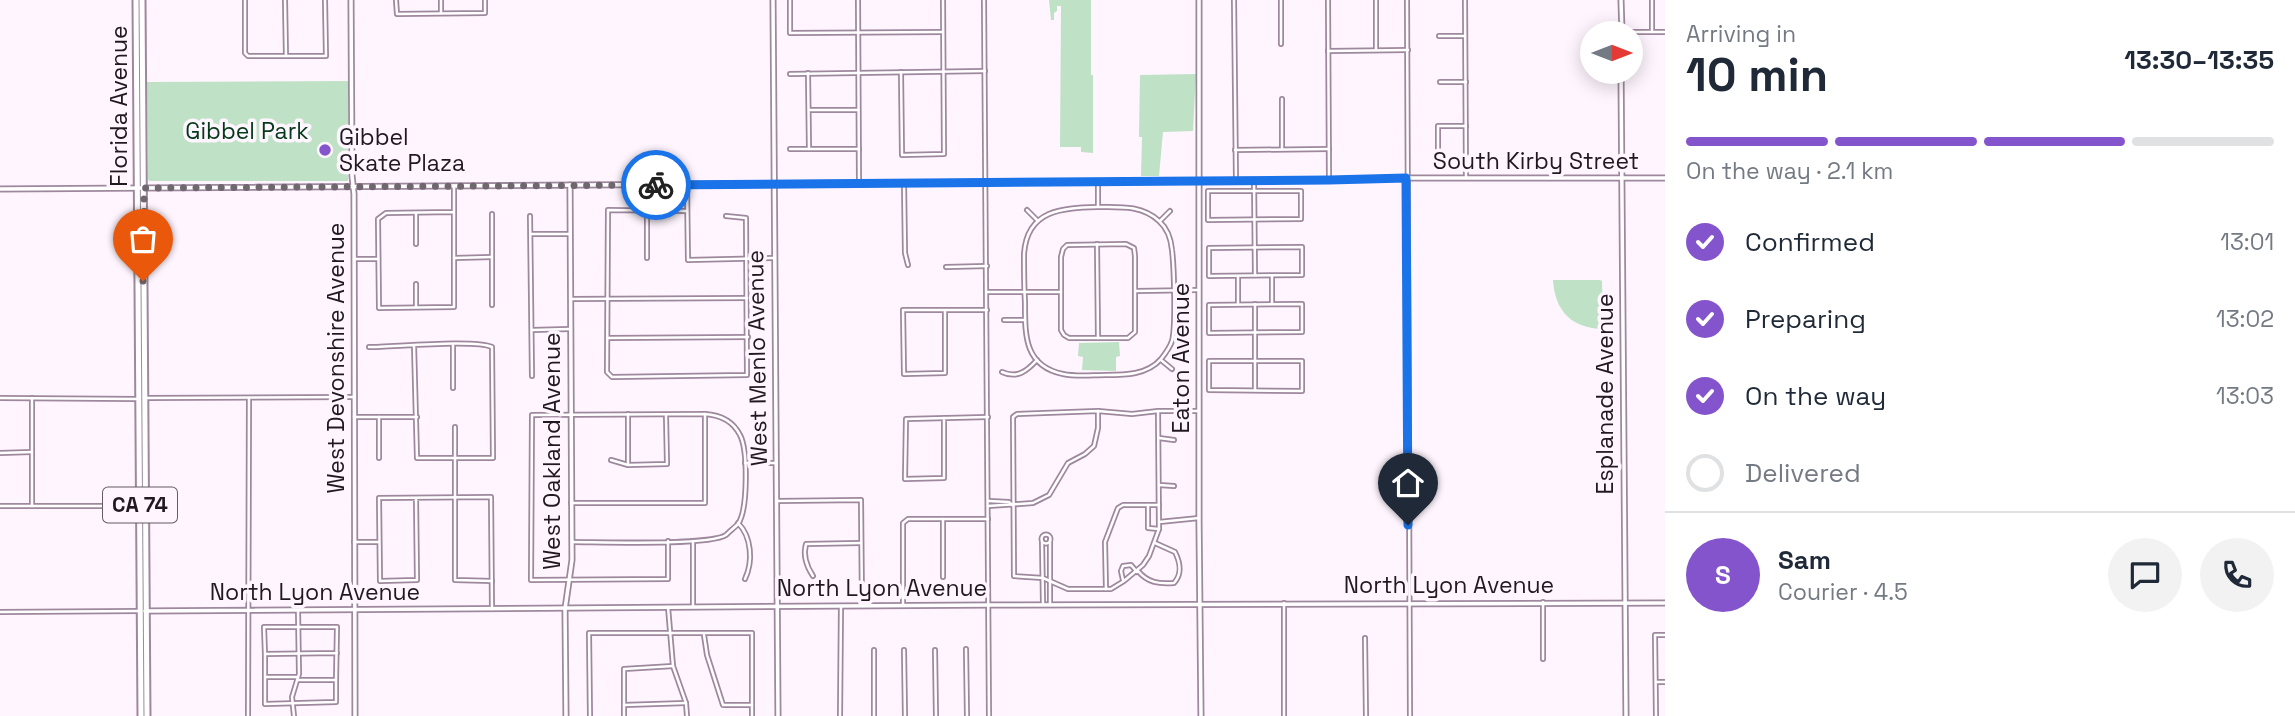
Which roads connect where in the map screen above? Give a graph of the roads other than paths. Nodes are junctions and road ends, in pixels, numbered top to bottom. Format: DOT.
graph roads {
  1 [pos="136,0"];
  2 [pos="142,0"];
  3 [pos="245,0"];
  4 [pos="285,0"];
  5 [pos="326,0"];
  6 [pos="351,0"];
  7 [pos="396,0"];
  8 [pos="442,0"];
  9 [pos="485,0"];
  10 [pos="773,0"];
  11 [pos="790,0"];
  12 [pos="858,0"];
  13 [pos="943,0"];
  14 [pos="984,0"];
  15 [pos="1199,0"];
  16 [pos="1234,0"];
  17 [pos="1281,0"];
  18 [pos="1328,0"];
  19 [pos="1376,0"];
  20 [pos="1407,0"];
  21 [pos="1465,0"];
  22 [pos="1621,0"];
  23 [pos="1652,0"];
  24 [pos="442,13"];
  25 [pos="136,15"];
  26 [pos="1622,21"];
  27 [pos="858,32"];
  28 [pos="943,32"];
  29 [pos="1643,32"];
  30 [pos="1652,32"];
  31 [pos="1665,32"];
  32 [pos="1439,36"];
  33 [pos="1465,36"];
  34 [pos="142,43"];
  35 [pos="1281,44"];
  36 [pos="1408,50"];
  37 [pos="1328,51"];
  38 [pos="1376,51"];
  39 [pos="136,55"];
  40 [pos="286,56"];
  41 [pos="985,71"];
  42 [pos="901,72"];
  43 [pos="943,72"];
  44 [pos="808,73"];
  45 [pos="858,73"];
  46 [pos="790,74"];
  47 [pos="143,77"];
  48 [pos="1440,82"];
  49 [pos="1466,82"];
  50 [pos="1621,84"];
  51 [pos="1282,100"];
  52 [pos="809,110"];
  53 [pos="859,110"];
  54 [pos="1466,126"];
  55 [pos="790,149"];
  56 [pos="809,149"];
  57 [pos="859,149"];
  58 [pos="1282,149"];
  59 [pos="1329,149"];
  60 [pos="1438,149"];
  61 [pos="1235,150"];
  62 [pos="1406,178"];
  63 [pos="1466,178"];
  64 [pos="1621,178"];
  65 [pos="1665,178"];
  66 [pos="1236,180"];
  67 [pos="1254,180"];
  68 [pos="1329,180"];
  69 [pos="1197,181"];
  70 [pos="1098,182"];
  71 [pos="859,183"];
  72 [pos="904,183"];
  73 [pos="986,183"];
  74 [pos="687,184"];
  75 [pos="773,184"];
  76 [pos="570,185"];
  77 [pos="353,186"];
  78 [pos="454,186"];
  79 [pos="140,188"];
  80 [pos="0,189"];
  81 [pos="1254,191"];
  82 [pos="1098,206"];
  83 [pos="1027,210"];
  84 [pos="647,211"];
  85 [pos="687,211"];
  86 [pos="1170,211"];
  87 [pos="454,212"];
  88 [pos="416,213"];
  89 [pos="492,214"];
  90 [pos="530,216"];
  91 [pos="726,216"];
  92 [pos="1254,219"];
  93 [pos="1038,221"];
  94 [pos="1160,221"];
  95 [pos="530,234"];
  96 [pos="570,234"];
  97 [pos="138,237"];
  98 [pos="416,244"];
  99 [pos="1097,244"];
  100 [pos="1255,248"];
  101 [pos="492,257"];
  102 [pos="454,258"];
  103 [pos="647,258"];
  104 [pos="773,258"];
  105 [pos="353,259"];
  106 [pos="378,259"];
  107 [pos="747,259"];
  108 [pos="908,265"];
  109 [pos="987,266"];
  110 [pos="946,267"];
  111 [pos="1272,275"];
  112 [pos="1238,276"];
  113 [pos="1255,276"];
  114 [pos="138,277"];
  115 [pos="144,284"];
  116 [pos="416,284"];
  117 [pos="1172,290"];
  118 [pos="1198,290"];
  119 [pos="987,292"];
  120 [pos="1024,292"];
  121 [pos="1061,292"];
  122 [pos="1136,292"];
  123 [pos="570,299"];
  124 [pos="609,299"];
  125 [pos="747,299"];
  126 [pos="1238,304"];
  127 [pos="1255,304"];
  128 [pos="1272,304"];
  129 [pos="492,305"];
  130 [pos="416,307"];
  131 [pos="945,310"];
  132 [pos="987,310"];
  133 [pos="1004,320"];
  134 [pos="1025,320"];
  135 [pos="145,329"];
  136 [pos="570,329"];
  137 [pos="531,330"];
  138 [pos="1255,332"];
  139 [pos="748,337"];
  140 [pos="608,338"];
  141 [pos="1098,338"];
  142 [pos="414,345"];
  143 [pos="453,345"];
  144 [pos="369,347"];
  145 [pos="1037,360"];
  146 [pos="1161,360"];
  147 [pos="1255,361"];
  148 [pos="1172,369"];
  149 [pos="1002,372"];
  150 [pos="531,376"];
  151 [pos="453,388"];
  152 [pos="1255,390"];
  153 [pos="354,397"];
  154 [pos="0,398"];
  155 [pos="32,398"];
  156 [pos="142,398"];
  157 [pos="248,398"];
  158 [pos="1098,411"];
  159 [pos="1158,411"];
  160 [pos="1198,411"];
  161 [pos="628,414"];
  162 [pos="666,414"];
  163 [pos="705,414"];
  164 [pos="571,415"];
  165 [pos="354,417"];
  166 [pos="379,417"];
  167 [pos="417,417"];
  168 [pos="988,417"];
  169 [pos="943,418"];
  170 [pos="455,427"];
  171 [pos="1159,438"];
  172 [pos="1174,440"];
  173 [pos="32,452"];
  174 [pos="0,453"];
  175 [pos="379,458"];
  176 [pos="455,459"];
  177 [pos="611,460"];
  178 [pos="744,463"];
  179 [pos="776,463"];
  180 [pos="628,465"];
  181 [pos="1159,485"];
  182 [pos="1174,486"];
  183 [pos="416,498"];
  184 [pos="454,498"];
  185 [pos="776,501"];
  186 [pos="571,503"];
  187 [pos="988,504"];
  188 [pos="1012,505"];
  189 [pos="1148,505"];
  190 [pos="1159,505"];
  191 [pos="0,506"];
  192 [pos="32,506"];
  193 [pos="143,506"];
  194 [pos="943,519"];
  195 [pos="988,519"];
  196 [pos="1199,520"];
  197 [pos="1159,522"];
  198 [pos="738,523"];
  199 [pos="1159,529"];
  200 [pos="1050,540"];
  201 [pos="668,541"];
  202 [pos="693,541"];
  203 [pos="1042,541"];
  204 [pos="353,542"];
  205 [pos="379,542"];
  206 [pos="572,542"];
  207 [pos="861,542"];
  208 [pos="1155,542"];
  209 [pos="1137,571"];
  210 [pos="813,576"];
  211 [pos="943,577"];
  212 [pos="1043,578"];
  213 [pos="745,579"];
  214 [pos="568,580"];
  215 [pos="1050,580"];
  216 [pos="492,581"];
  217 [pos="1124,581"];
  218 [pos="1043,589"];
  219 [pos="1050,589"];
  220 [pos="1106,589"];
  221 [pos="1543,602"];
  222 [pos="1625,602"];
  223 [pos="1284,603"];
  224 [pos="1409,603"];
  225 [pos="1665,603"];
  226 [pos="1043,604"];
  227 [pos="1050,604"];
  228 [pos="1200,604"];
  229 [pos="862,605"];
  230 [pos="903,605"];
  231 [pos="989,605"];
  232 [pos="777,606"];
  233 [pos="841,606"];
  234 [pos="668,607"];
  235 [pos="693,607"];
  236 [pos="354,609"];
  237 [pos="492,609"];
  238 [pos="565,609"];
  239 [pos="248,610"];
  240 [pos="298,610"];
  241 [pos="143,611"];
  242 [pos="0,612"];
  243 [pos="298,627"];
  244 [pos="669,632"];
  245 [pos="704,633"];
  246 [pos="1665,635"];
  247 [pos="1365,638"];
  248 [pos="967,649"];
  249 [pos="874,650"];
  250 [pos="904,650"];
  251 [pos="935,650"];
  252 [pos="298,653"];
  253 [pos="337,653"];
  254 [pos="265,654"];
  255 [pos="1543,659"];
  256 [pos="673,666"];
  257 [pos="265,677"];
  258 [pos="297,678"];
  259 [pos="336,680"];
  260 [pos="1665,681"];
  261 [pos="1656,682"];
  262 [pos="292,703"];
  263 [pos="686,703"];
  264 [pos="624,705"];
  265 [pos="752,705"];
  266 [pos="144,716"];
  267 [pos="248,716"];
  268 [pos="294,716"];
  269 [pos="355,716"];
  270 [pos="566,716"];
  271 [pos="590,716"];
  272 [pos="624,716"];
  273 [pos="687,716"];
  274 [pos="752,716"];
  275 [pos="778,716"];
  276 [pos="841,716"];
  277 [pos="874,716"];
  278 [pos="905,716"];
  279 [pos="936,716"];
  280 [pos="967,716"];
  281 [pos="989,716"];
  282 [pos="1202,716"];
  283 [pos="1284,716"];
  284 [pos="1366,716"];
  285 [pos="1410,716"];
  286 [pos="1626,716"];
  287 [pos="1656,716"];
  1 -- 25 [label="main road, Florida Avenue / CA 74"];
  2 -- 34 [label="main road, Florida Avenue"];
  3 -- 40 [label="street"];
  4 -- 40 [label="street"];
  5 -- 40 [label="street"];
  6 -- 77 [label="street, West Devonshire Avenue"];
  7 -- 24 [label="street"];
  8 -- 24 [label="street"];
  9 -- 24 [label="street"];
  10 -- 75 [label="street, West Menlo Avenue"];
  11 -- 27 [label="street"];
  12 -- 27 [label="street"];
  13 -- 28 [label="street"];
  14 -- 41 [label="street"];
  15 -- 69 [label="street, Eaton Avenue"];
  16 -- 61 [label="street"];
  17 -- 35 [label="street"];
  18 -- 37 [label="street"];
  19 -- 38 [label="street"];
  20 -- 36 [label="street"];
  21 -- 33 [label="street"];
  22 -- 26 [label="street"];
  23 -- 30 [label="street"];
  25 -- 34 [label="main road"];
  25 -- 39 [label="main road, Florida Avenue / CA 74"];
  27 -- 28 [label="street"];
  27 -- 45 [label="street"];
  28 -- 43 [label="street"];
  29 -- 30 [label="street"];
  30 -- 31 [label="street"];
  32 -- 33 [label="street"];
  33 -- 49 [label="street"];
  34 -- 47 [label="main road, Florida Avenue"];
  36 -- 38 [label="street"];
  36 -- 62 [label="street"];
  37 -- 38 [label="street"];
  37 -- 59 [label="street"];
  39 -- 47 [label="main road"];
  39 -- 79 [label="main road, Florida Avenue / CA 74"];
  41 -- 43 [label="street"];
  41 -- 73 [label="street"];
  42 -- 43 [label="street"];
  42 -- 43 [label="street"];
  42 -- 45 [label="street"];
  44 -- 45 [label="street"];
  44 -- 46 [label="street"];
  44 -- 52 [label="street"];
  45 -- 53 [label="street"];
  47 -- 79 [label="main road, Florida Avenue"];
  48 -- 49 [label="street"];
  49 -- 54 [label="street"];
  50 -- 64 [label="street, Esplanade Avenue"];
  51 -- 58 [label="street"];
  52 -- 53 [label="street"];
  52 -- 56 [label="street"];
  53 -- 57 [label="street"];
  54 -- 60 [label="street"];
  54 -- 63 [label="street"];
  55 -- 56 [label="street"];
  56 -- 57 [label="street"];
  57 -- 71 [label="street"];
  58 -- 59 [label="street"];
  58 -- 61 [label="street"];
  59 -- 68 [label="street"];
  61 -- 66 [label="street"];
  62 -- 63 [label="street, South Kirby Street"];
  62 -- 68 [label="street, South Kirby Street"];
  62 -- 224 [label="street"];
  63 -- 64 [label="street, South Kirby Street"];
  64 -- 65 [label="street, South Kirby Street"];
  64 -- 222 [label="street, Esplanade Avenue"];
  66 -- 67 [label="street, South Kirby Street"];
  66 -- 69 [label="street, South Kirby Street"];
  67 -- 68 [label="street, South Kirby Street"];
  67 -- 81 [label="street"];
  69 -- 70 [label="street, South Kirby Street"];
  69 -- 118 [label="street, Eaton Avenue"];
  70 -- 73 [label="street, South Kirby Street"];
  70 -- 82 [label="street"];
  71 -- 72 [label="street, South Kirby Street"];
  71 -- 75 [label="street, South Kirby Street"];
  72 -- 73 [label="street, South Kirby Street"];
  72 -- 108 [label="street"];
  73 -- 109 [label="street"];
  74 -- 75 [label="street, South Kirby Street"];
  74 -- 76 [label="street, South Kirby Street"];
  74 -- 85 [label="street"];
  75 -- 104 [label="street, West Menlo Avenue"];
  76 -- 78 [label="street, South Kirby Street"];
  76 -- 96 [label="street, West Oakland Avenue"];
  77 -- 78 [label="street, South Kirby Street"];
  77 -- 79 [label="street, South Kirby Street"];
  77 -- 105 [label="street, West Devonshire Avenue"];
  78 -- 87 [label="street"];
  79 -- 80 [label="street, South Kirby Street"];
  79 -- 97 [label="main road, Florida Avenue / CA 74"];
  79 -- 115 [label="main road, Florida Avenue"];
  81 -- 92 [label="street"];
  81 -- 92 [label="street"];
  81 -- 92 [label="street"];
  82 -- 93 [label="street"];
  82 -- 94 [label="street"];
  83 -- 93 [label="street"];
  84 -- 85 [label="street"];
  84 -- 103 [label="street"];
  84 -- 124 [label="street"];
  85 -- 107 [label="street"];
  86 -- 94 [label="street"];
  87 -- 88 [label="street"];
  87 -- 102 [label="street"];
  88 -- 98 [label="street"];
  88 -- 106 [label="street"];
  89 -- 101 [label="street"];
  90 -- 95 [label="street"];
  91 -- 107 [label="street"];
  92 -- 100 [label="street"];
  93 -- 120 [label="street"];
  94 -- 117 [label="street"];
  95 -- 96 [label="street"];
  95 -- 137 [label="street"];
  96 -- 123 [label="street, West Oakland Avenue"];
  97 -- 114 [label="main road, Florida Avenue / CA 74"];
  97 -- 115 [label="main road"];
  99 -- 121 [label="street"];
  99 -- 122 [label="street"];
  99 -- 141 [label="street"];
  100 -- 111 [label="street"];
  100 -- 112 [label="street"];
  100 -- 113 [label="street"];
  101 -- 102 [label="street"];
  101 -- 129 [label="street"];
  102 -- 130 [label="street"];
  104 -- 107 [label="street"];
  104 -- 179 [label="street, West Menlo Avenue"];
  105 -- 106 [label="street"];
  105 -- 153 [label="street, West Devonshire Avenue"];
  106 -- 130 [label="street"];
  107 -- 125 [label="street"];
  109 -- 110 [label="street"];
  109 -- 119 [label="street"];
  111 -- 113 [label="street"];
  111 -- 128 [label="street"];
  112 -- 113 [label="street"];
  112 -- 126 [label="street"];
  114 -- 135 [label="main road"];
  114 -- 156 [label="main road, Florida Avenue / CA 74"];
  115 -- 135 [label="main road, Florida Avenue"];
  116 -- 130 [label="street"];
  117 -- 118 [label="street"];
  117 -- 122 [label="street"];
  117 -- 146 [label="street"];
  118 -- 160 [label="street, Eaton Avenue"];
  119 -- 120 [label="street"];
  119 -- 132 [label="street"];
  120 -- 121 [label="street"];
  120 -- 134 [label="street"];
  121 -- 141 [label="street"];
  122 -- 141 [label="street"];
  123 -- 124 [label="street"];
  123 -- 136 [label="street, West Oakland Avenue"];
  124 -- 125 [label="street"];
  124 -- 140 [label="street"];
  125 -- 139 [label="street"];
  126 -- 127 [label="street"];
  126 -- 138 [label="street"];
  127 -- 128 [label="street"];
  127 -- 138 [label="street"];
  128 -- 138 [label="street"];
  131 -- 131 [label="street"];
  131 -- 132 [label="street"];
  132 -- 168 [label="street"];
  133 -- 134 [label="street"];
  134 -- 145 [label="street"];
  135 -- 156 [label="main road, Florida Avenue"];
  136 -- 137 [label="street"];
  136 -- 164 [label="street, West Oakland Avenue"];
  137 -- 150 [label="street"];
  138 -- 147 [label="street"];
  139 -- 140 [label="street"];
  139 -- 140 [label="street"];
  142 -- 143 [label="street"];
  142 -- 144 [label="street"];
  142 -- 167 [label="street"];
  143 -- 151 [label="street"];
  143 -- 176 [label="street"];
  145 -- 146 [label="street"];
  145 -- 149 [label="street"];
  146 -- 148 [label="street"];
  147 -- 152 [label="street"];
  147 -- 152 [label="street"];
  147 -- 152 [label="street"];
  153 -- 157 [label="street"];
  153 -- 165 [label="street, West Devonshire Avenue"];
  154 -- 155 [label="street"];
  155 -- 156 [label="street"];
  155 -- 173 [label="street"];
  156 -- 157 [label="street"];
  156 -- 193 [label="main road, Florida Avenue / CA 74"];
  157 -- 239 [label="street"];
  158 -- 159 [label="street"];
  158 -- 188 [label="street"];
  158 -- 188 [label="street"];
  159 -- 160 [label="street"];
  159 -- 171 [label="street"];
  160 -- 196 [label="street, Eaton Avenue"];
  161 -- 162 [label="street"];
  161 -- 164 [label="street"];
  161 -- 180 [label="street"];
  162 -- 163 [label="street"];
  162 -- 180 [label="street"];
  163 -- 178 [label="street"];
  163 -- 186 [label="street"];
  164 -- 186 [label="street, West Oakland Avenue"];
  164 -- 214 [label="street"];
  165 -- 166 [label="street"];
  165 -- 204 [label="street, West Devonshire Avenue"];
  166 -- 167 [label="street"];
  166 -- 175 [label="street"];
  167 -- 176 [label="street"];
  168 -- 169 [label="street"];
  168 -- 187 [label="street"];
  169 -- 169 [label="street"];
  170 -- 176 [label="street"];
  171 -- 172 [label="street"];
  171 -- 181 [label="street"];
  173 -- 174 [label="street"];
  173 -- 192 [label="street"];
  176 -- 184 [label="street"];
  177 -- 180 [label="street"];
  178 -- 179 [label="street"];
  178 -- 198 [label="street"];
  179 -- 185 [label="street, West Menlo Avenue"];
  181 -- 182 [label="street"];
  181 -- 190 [label="street"];
  183 -- 184 [label="street"];
  183 -- 205 [label="street"];
  183 -- 205 [label="street"];
  184 -- 216 [label="street"];
  184 -- 216 [label="street"];
  185 -- 207 [label="street"];
  185 -- 232 [label="street, West Menlo Avenue"];
  186 -- 206 [label="street, West Oakland Avenue"];
  187 -- 188 [label="street"];
  187 -- 195 [label="street"];
  188 -- 212 [label="street"];
  189 -- 190 [label="street"];
  189 -- 199 [label="street"];
  189 -- 220 [label="street"];
  190 -- 197 [label="street"];
  191 -- 192 [label="street"];
  192 -- 193 [label="street"];
  193 -- 241 [label="main road, Florida Avenue / CA 74"];
  194 -- 195 [label="street"];
  194 -- 211 [label="street"];
  194 -- 230 [label="street"];
  195 -- 231 [label="street"];
  196 -- 197 [label="street"];
  196 -- 228 [label="street, Eaton Avenue"];
  197 -- 199 [label="street"];
  198 -- 202 [label="street"];
  198 -- 213 [label="street"];
  199 -- 208 [label="street"];
  200 -- 203 [label="street"];
  200 -- 203 [label="street"];
  200 -- 215 [label="street"];
  201 -- 202 [label="street"];
  201 -- 206 [label="street"];
  201 -- 214 [label="street"];
  202 -- 235 [label="street"];
  203 -- 212 [label="street"];
  204 -- 205 [label="street"];
  204 -- 236 [label="street, West Devonshire Avenue"];
  206 -- 214 [label="street, West Oakland Avenue"];
  207 -- 210 [label="street"];
  207 -- 229 [label="street"];
  208 -- 209 [label="street"];
  208 -- 209 [label="street"];
  209 -- 217 [label="street"];
  209 -- 217 [label="street"];
  212 -- 215 [label="street"];
  212 -- 218 [label="street"];
  214 -- 238 [label="street, West Oakland Avenue"];
  215 -- 219 [label="street"];
  215 -- 220 [label="street"];
  216 -- 237 [label="street"];
  217 -- 220 [label="street"];
  218 -- 219 [label="street"];
  218 -- 226 [label="street"];
  219 -- 227 [label="street"];
  221 -- 222 [label="street, North Lyon Avenue"];
  221 -- 224 [label="street, North Lyon Avenue"];
  221 -- 255 [label="street"];
  222 -- 225 [label="street, North Lyon Avenue"];
  222 -- 286 [label="street, Esplanade Avenue"];
  223 -- 224 [label="street, North Lyon Avenue"];
  223 -- 228 [label="street, North Lyon Avenue"];
  223 -- 283 [label="street"];
  224 -- 285 [label="street"];
  226 -- 227 [label="street, North Lyon Avenue"];
  226 -- 231 [label="street, North Lyon Avenue"];
  227 -- 228 [label="street, North Lyon Avenue"];
  228 -- 282 [label="street, Eaton Avenue"];
  229 -- 230 [label="street, North Lyon Avenue"];
  229 -- 233 [label="street, North Lyon Avenue"];
  230 -- 231 [label="street, North Lyon Avenue"];
  231 -- 281 [label="street"];
  232 -- 233 [label="street, North Lyon Avenue"];
  232 -- 235 [label="street, North Lyon Avenue"];
  232 -- 275 [label="street, West Menlo Avenue"];
  233 -- 276 [label="street"];
  234 -- 235 [label="street, North Lyon Avenue"];
  234 -- 238 [label="street, North Lyon Avenue"];
  234 -- 244 [label="street"];
  236 -- 237 [label="street, North Lyon Avenue"];
  236 -- 240 [label="street, North Lyon Avenue"];
  236 -- 269 [label="street, West Devonshire Avenue"];
  237 -- 238 [label="street, North Lyon Avenue"];
  238 -- 270 [label="street, West Oakland Avenue"];
  239 -- 240 [label="street, North Lyon Avenue"];
  239 -- 241 [label="street, North Lyon Avenue"];
  239 -- 267 [label="street"];
  240 -- 243 [label="street"];
  241 -- 242 [label="street"];
  241 -- 266 [label="main road, Florida Avenue"];
  241 -- 266 [label="main road, Florida Avenue / CA 74"];
  243 -- 252 [label="street"];
  243 -- 253 [label="street"];
  243 -- 254 [label="street"];
  244 -- 245 [label="street"];
  244 -- 256 [label="street"];
  244 -- 271 [label="street"];
  245 -- 265 [label="street"];
  245 -- 265 [label="street"];
  246 -- 261 [label="street"];
  247 -- 284 [label="street"];
  248 -- 280 [label="street"];
  249 -- 277 [label="street"];
  250 -- 278 [label="street"];
  251 -- 279 [label="street"];
  252 -- 253 [label="street"];
  252 -- 254 [label="street"];
  252 -- 258 [label="street"];
  253 -- 259 [label="street"];
  254 -- 257 [label="street"];
  256 -- 263 [label="street"];
  256 -- 264 [label="street"];
  257 -- 258 [label="street"];
  257 -- 262 [label="street"];
  258 -- 259 [label="street"];
  258 -- 262 [label="street"];
  259 -- 262 [label="street"];
  260 -- 261 [label="street"];
  261 -- 287 [label="street"];
  262 -- 268 [label="street"];
  263 -- 264 [label="street"];
  263 -- 273 [label="street"];
  264 -- 272 [label="street"];
  265 -- 274 [label="street"];
}
